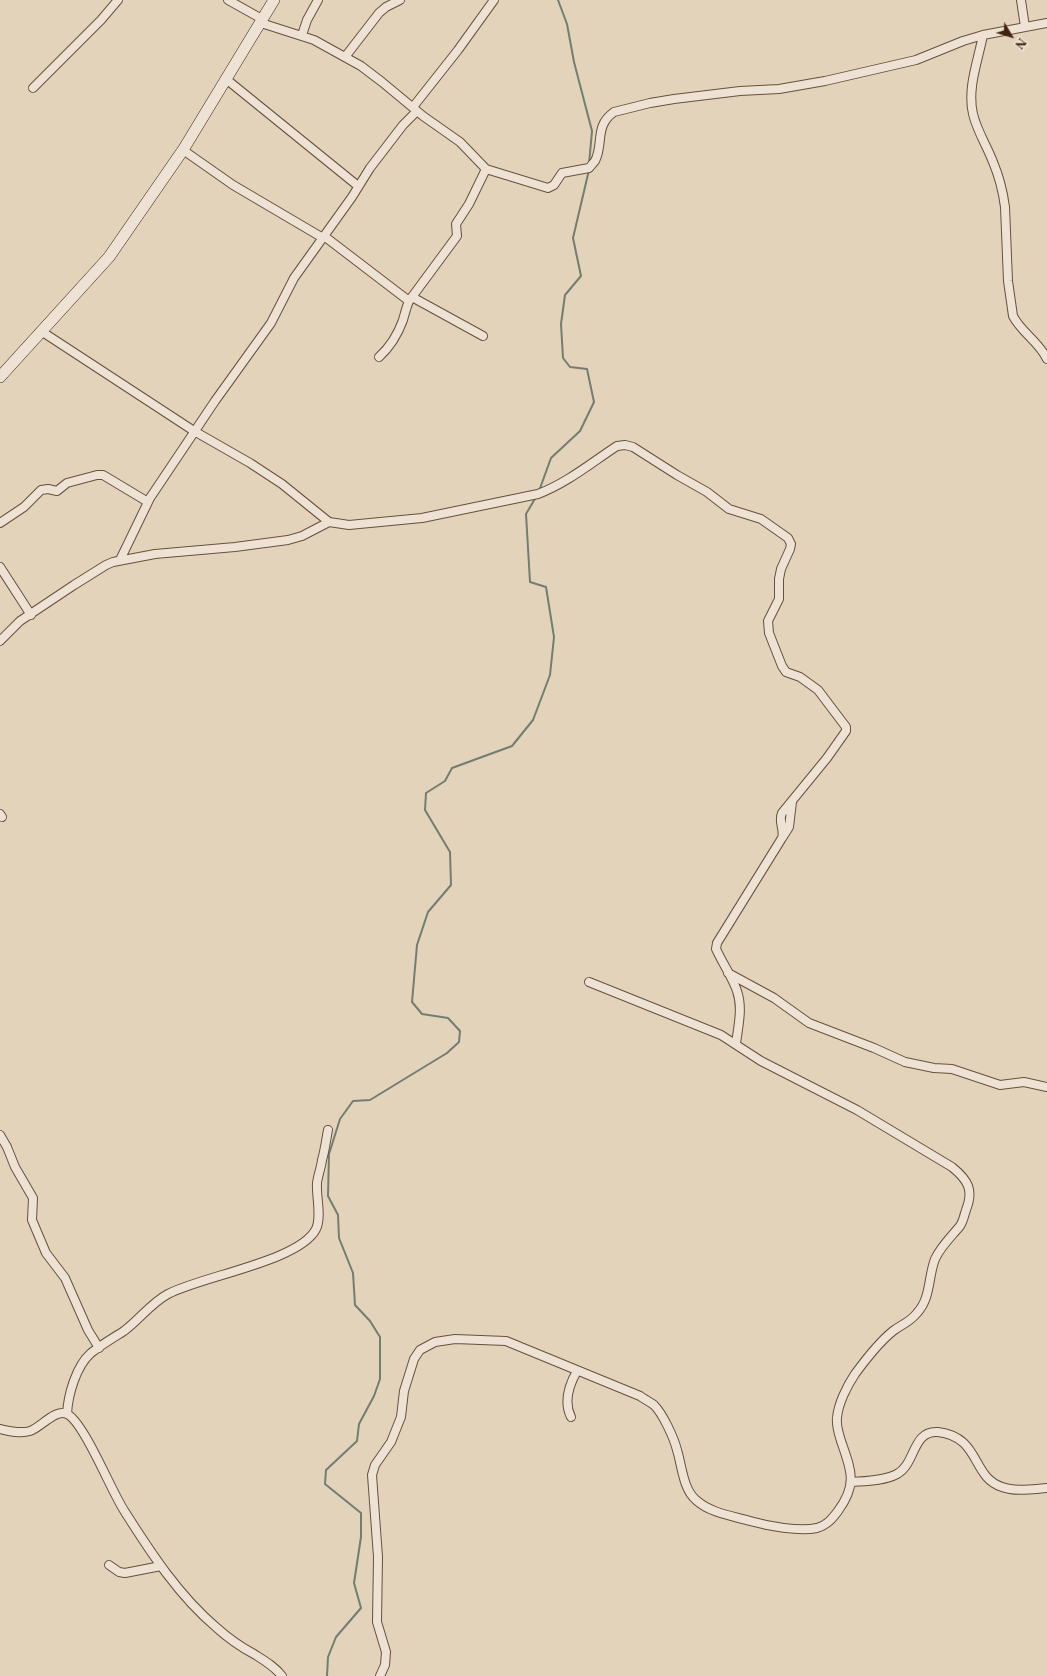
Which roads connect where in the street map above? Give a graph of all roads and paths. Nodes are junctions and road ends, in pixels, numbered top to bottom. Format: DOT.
graph roads {
  1 [pos="118,0"];
  2 [pos="228,0"];
  3 [pos="274,0"];
  4 [pos="318,0"];
  5 [pos="494,0"];
  6 [pos="1021,0"];
  7 [pos="397,1"];
  8 [pos="262,21"];
  9 [pos="1047,22"];
  10 [pos="1025,27"];
  11 [pos="302,35"];
  12 [pos="983,35"];
  13 [pos="345,57"];
  14 [pos="226,79"];
  15 [pos="33,88"];
  16 [pos="415,109"];
  17 [pos="183,150"];
  18 [pos="486,169"];
  19 [pos="358,186"];
  20 [pos="323,237"];
  21 [pos="410,299"];
  22 [pos="41,331"];
  23 [pos="483,336"];
  24 [pos="379,357"];
  25 [pos="1047,359"];
  26 [pos="0,377"];
  27 [pos="194,431"];
  28 [pos="148,502"];
  29 [pos="329,522"];
  30 [pos="0,523"];
  31 [pos="120,560"];
  32 [pos="0,567"];
  33 [pos="31,615"];
  34 [pos="0,641"];
  35 [pos="728,972"];
  36 [pos="589,982"];
  37 [pos="736,1044"];
  38 [pos="1047,1086"];
  39 [pos="328,1130"];
  40 [pos="0,1135"];
  41 [pos="99,1348"];
  42 [pos="576,1371"];
  43 [pos="67,1414"];
  44 [pos="571,1417"];
  45 [pos="0,1429"];
  46 [pos="852,1482"];
  47 [pos="1047,1488"];
  48 [pos="109,1565"];
  49 [pos="161,1566"];
  50 [pos="282,1676"];
  51 [pos="380,1676"];
  1 -- 15 [label="street"];
  2 -- 8 [label="street"];
  3 -- 8 [label="street"];
  4 -- 11 [label="street"];
  5 -- 16 [label="street"];
  6 -- 10 [label="street"];
  7 -- 13 [label="street"];
  8 -- 11 [label="street"];
  8 -- 14 [label="street"];
  9 -- 10 [label="street"];
  10 -- 12 [label="street"];
  11 -- 13 [label="street"];
  12 -- 18 [label="street"];
  12 -- 25 [label="street"];
  13 -- 16 [label="street"];
  14 -- 17 [label="street"];
  14 -- 19 [label="street"];
  16 -- 18 [label="street"];
  16 -- 19 [label="street"];
  17 -- 20 [label="street"];
  17 -- 22 [label="street"];
  18 -- 21 [label="street"];
  19 -- 20 [label="street"];
  20 -- 21 [label="street"];
  20 -- 27 [label="street"];
  21 -- 23 [label="street"];
  21 -- 24 [label="street"];
  22 -- 26 [label="street"];
  22 -- 27 [label="street"];
  27 -- 28 [label="street"];
  27 -- 29 [label="street"];
  28 -- 30 [label="street"];
  28 -- 31 [label="street"];
  29 -- 31 [label="street"];
  29 -- 35 [label="street"];
  31 -- 33 [label="street"];
  32 -- 33 [label="street"];
  33 -- 34 [label="street"];
  35 -- 37 [label="street"];
  35 -- 38 [label="street"];
  36 -- 37 [label="street"];
  37 -- 46 [label="street"];
  39 -- 41 [label="street"];
  40 -- 41 [label="street"];
  41 -- 43 [label="street"];
  42 -- 44 [label="street"];
  42 -- 46 [label="street"];
  42 -- 51 [label="street"];
  43 -- 45 [label="street"];
  43 -- 49 [label="street"];
  46 -- 47 [label="street"];
  48 -- 49 [label="street"];
  49 -- 50 [label="street"];
}
